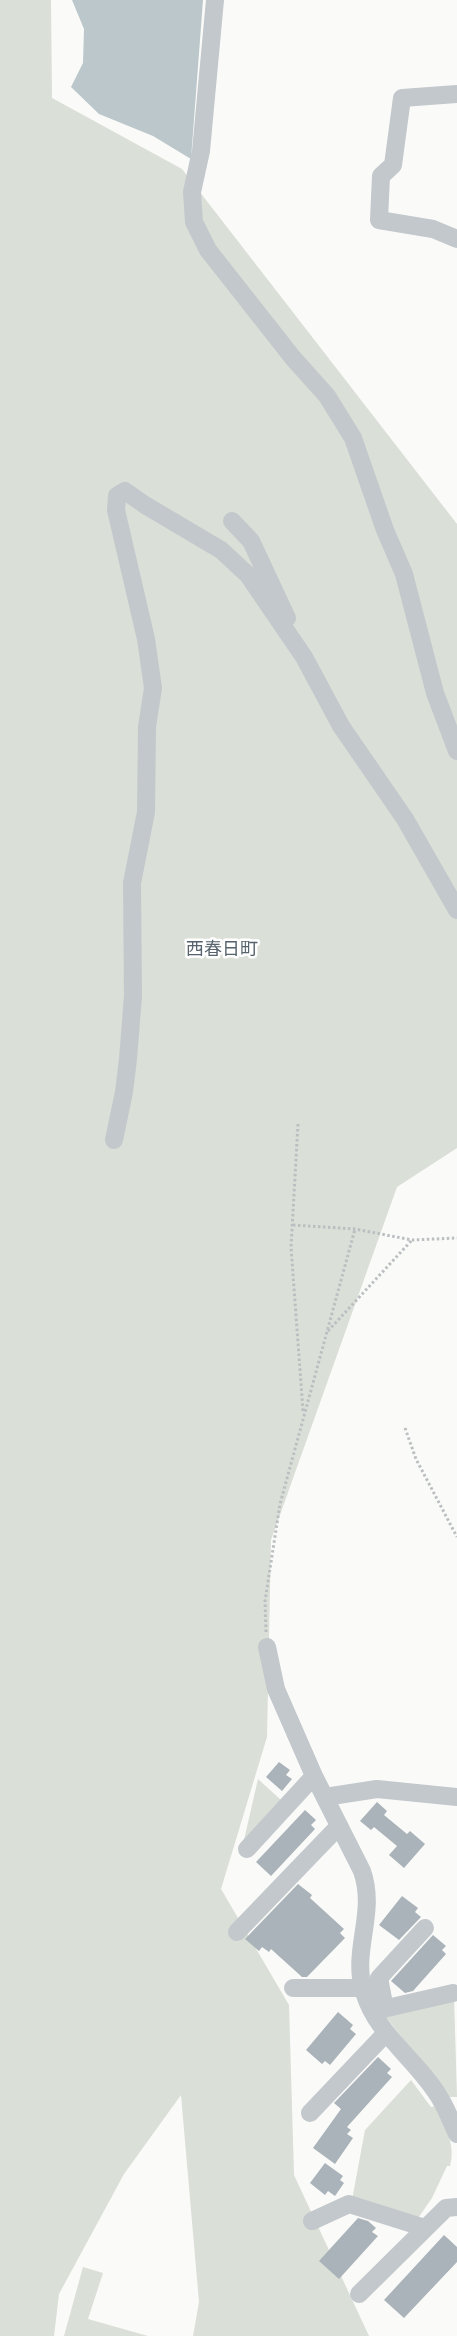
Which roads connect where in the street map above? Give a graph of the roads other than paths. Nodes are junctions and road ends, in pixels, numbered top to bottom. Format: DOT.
graph roads {
  1 [pos="215,0"];
  2 [pos="457,94"];
  3 [pos="457,239"];
  4 [pos="232,521"];
  5 [pos="303,655"];
  6 [pos="457,751"];
  7 [pos="457,910"];
  8 [pos="114,1140"];
  9 [pos="267,1647"];
  10 [pos="314,1776"];
  11 [pos="325,1797"];
  12 [pos="457,1797"];
  13 [pos="339,1826"];
  14 [pos="247,1849"];
  15 [pos="425,1928"];
  16 [pos="237,1932"];
  17 [pos="293,1988"];
  18 [pos="363,1988"];
  19 [pos="453,1993"];
  20 [pos="378,2010"];
  21 [pos="386,2033"];
  22 [pos="449,2100"];
  23 [pos="310,2113"];
  24 [pos="457,2134"];
  25 [pos="457,2207"];
  26 [pos="312,2221"];
  27 [pos="425,2228"];
  28 [pos="359,2294"];
  1 -- 6 [label="street"];
  2 -- 3 [label="street"];
  4 -- 5 [label="street"];
  5 -- 7 [label="street"];
  5 -- 8 [label="street"];
  9 -- 10 [label="street"];
  10 -- 11 [label="street"];
  10 -- 14 [label="street"];
  11 -- 12 [label="street"];
  11 -- 13 [label="street"];
  13 -- 16 [label="street"];
  13 -- 18 [label="street"];
  15 -- 20 [label="street"];
  17 -- 18 [label="street"];
  18 -- 20 [label="street"];
  19 -- 20 [label="street"];
  20 -- 21 [label="street"];
  21 -- 22 [label="street"];
  21 -- 23 [label="street"];
  22 -- 24 [label="street"];
  25 -- 27 [label="street"];
  26 -- 27 [label="street"];
  27 -- 28 [label="street"];
}
